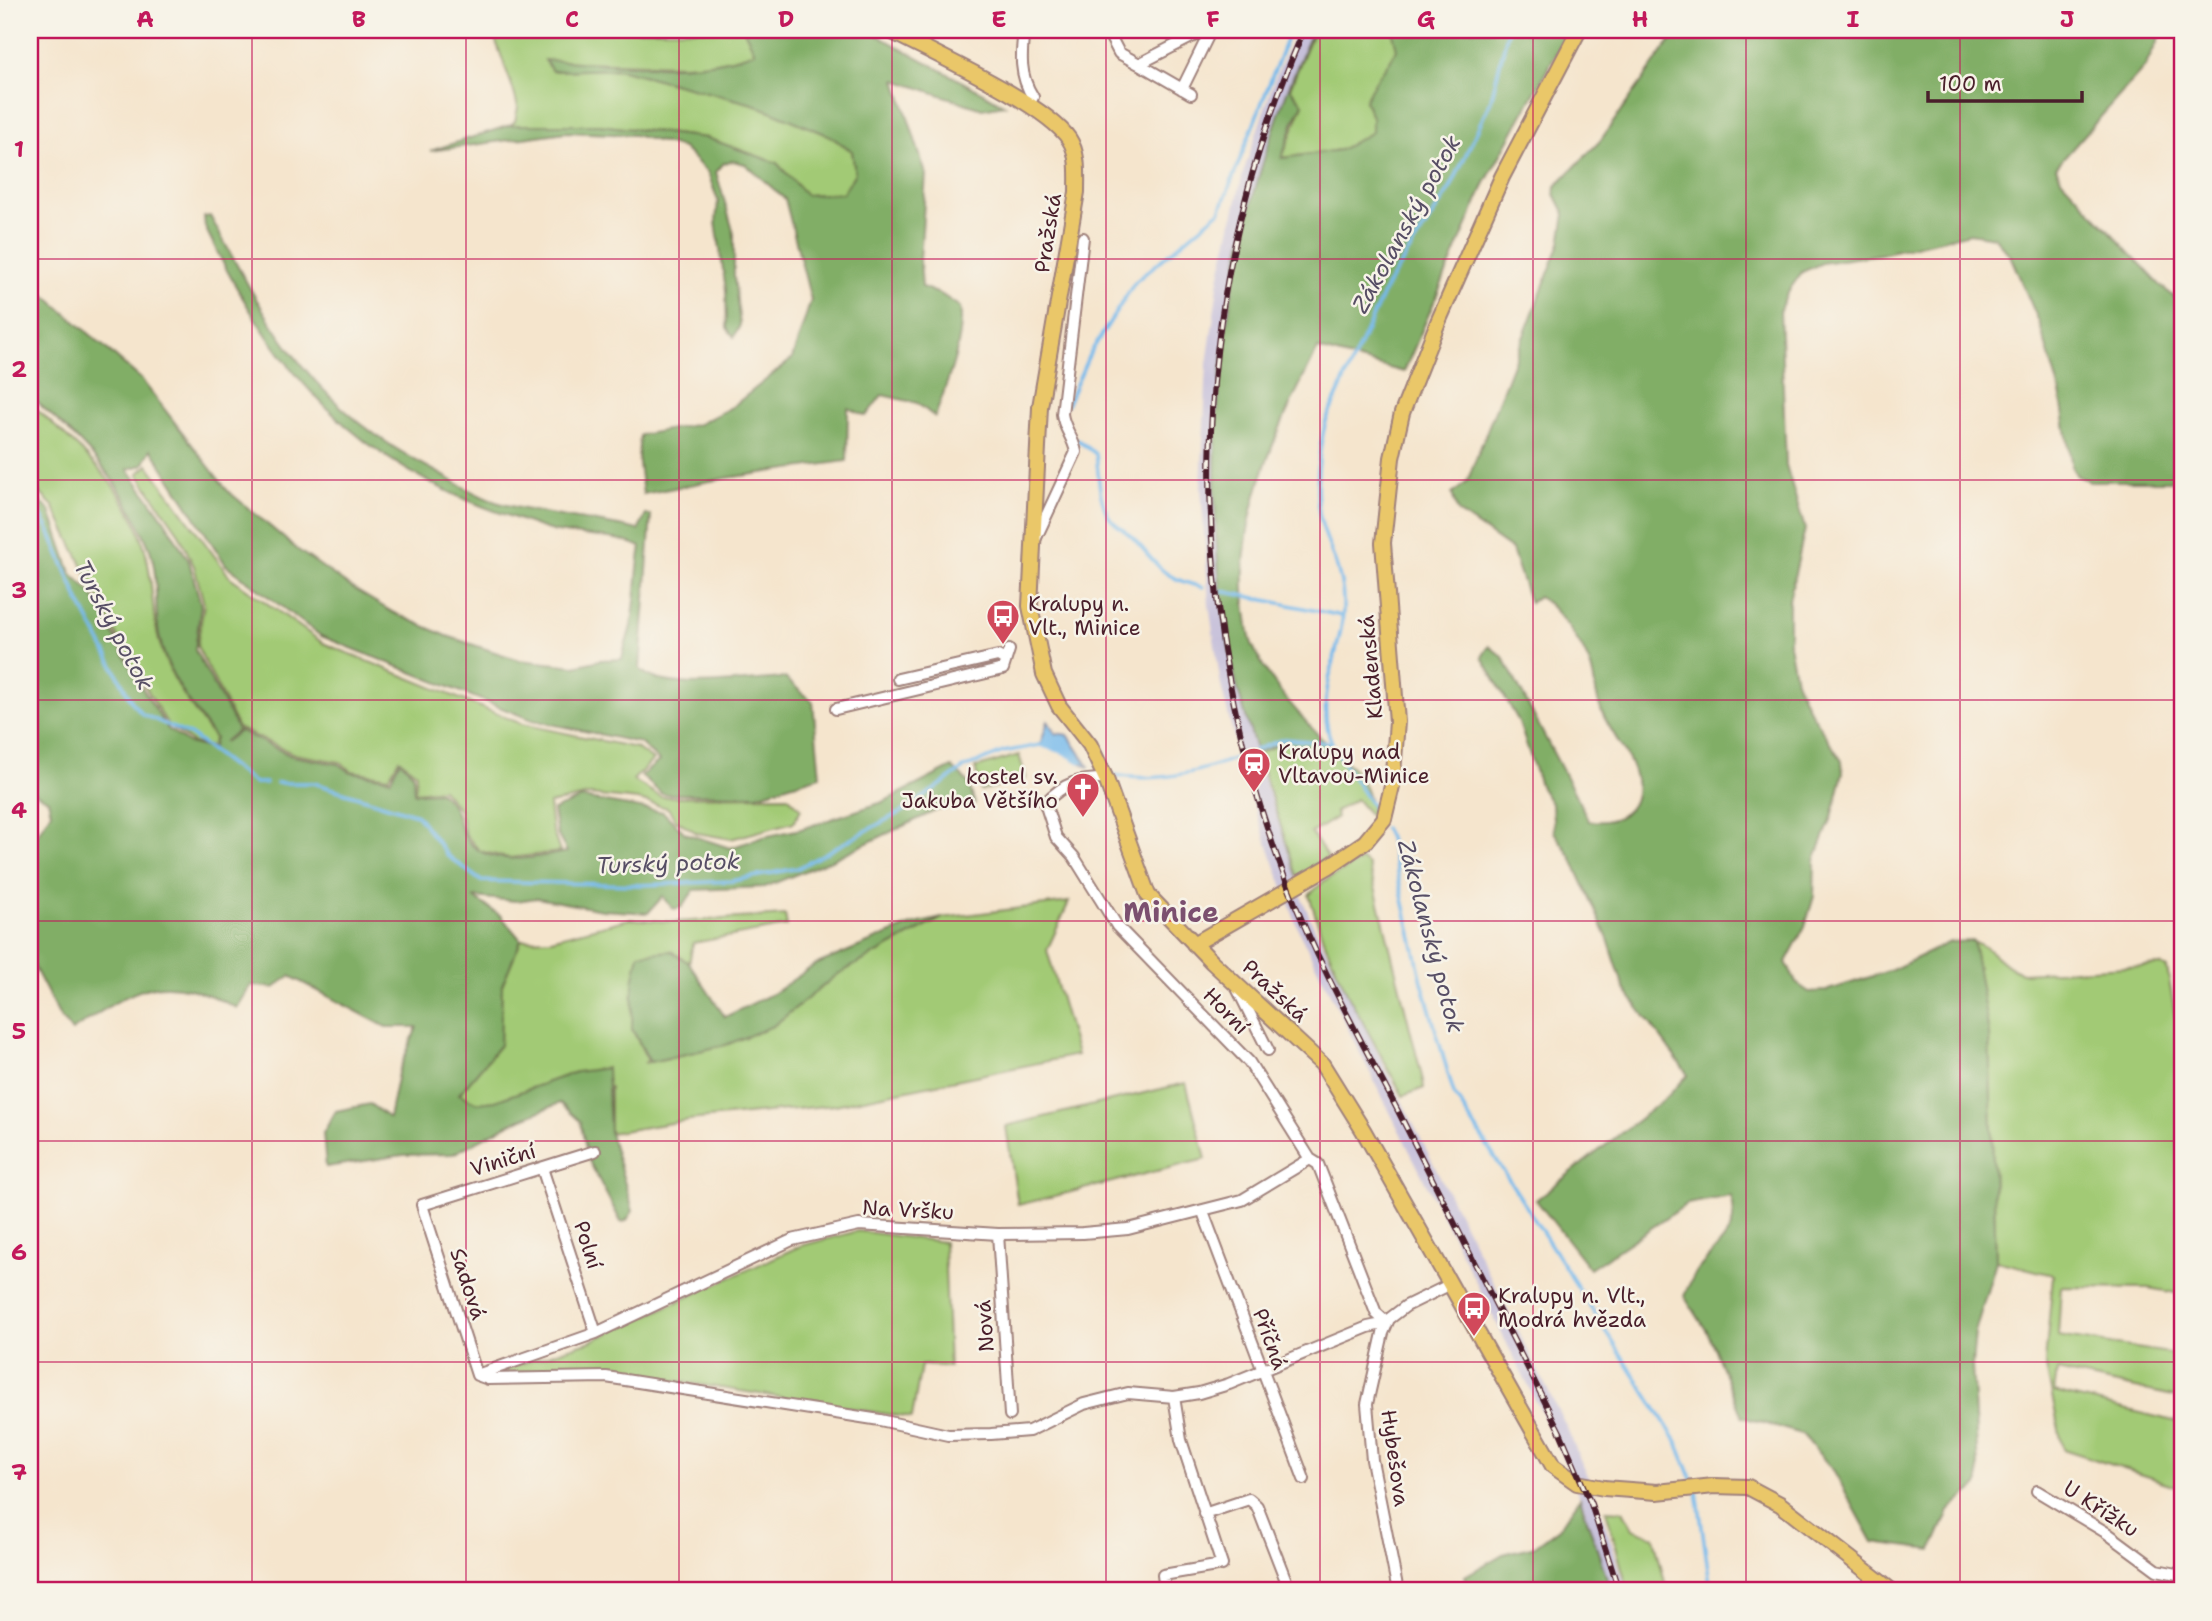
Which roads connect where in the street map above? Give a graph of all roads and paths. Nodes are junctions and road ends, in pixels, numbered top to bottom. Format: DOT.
graph roads {
  1 [pos="889,30"];
  2 [pos="1034,30"];
  3 [pos="1107,30"];
  4 [pos="1205,30"];
  5 [pos="1211,30"];
  6 [pos="1580,30"];
  7 [pos="1023,33"];
  8 [pos="1139,64"];
  9 [pos="1031,101"];
  10 [pos="1083,238"];
  11 [pos="1032,545"];
  12 [pos="898,679"];
  13 [pos="836,709"];
  14 [pos="1106,779"];
  15 [pos="1194,944"];
  16 [pos="1236,984"];
  17 [pos="1268,1050"];
  18 [pos="595,1151"];
  19 [pos="1310,1159"];
  20 [pos="542,1168"];
  21 [pos="422,1205"];
  22 [pos="1203,1212"];
  23 [pos="998,1234"];
  24 [pos="1451,1284"];
  25 [pos="1387,1324"];
  26 [pos="596,1333"];
  27 [pos="1261,1370"];
  28 [pos="477,1375"];
  29 [pos="1174,1397"];
  30 [pos="1010,1415"];
  31 [pos="1304,1479"];
  32 [pos="2037,1491"];
  33 [pos="1204,1514"];
  34 [pos="2182,1575"];
  35 [pos="1165,1591"];
  36 [pos="1290,1591"];
  37 [pos="1398,1591"];
  38 [pos="1892,1591"];
  1 -- 9 [label="main road, Pražská"];
  2 -- 7 [label="street"];
  3 -- 8 [label="street"];
  4 -- 8 [label="street"];
  5 -- 8 [label="street"];
  6 -- 15 [label="main road, Kladenská"];
  7 -- 9 [label="street"];
  9 -- 11 [label="main road, Pražská"];
  10 -- 11 [label="street, Pražská"];
  11 -- 14 [label="main road, Pražská"];
  12 -- 13 [label="street"];
  14 -- 15 [label="main road, Pražská"];
  14 -- 19 [label="street, Horní"];
  15 -- 16 [label="main road, Pražská"];
  16 -- 17 [label="street"];
  16 -- 24 [label="main road, Pražská"];
  18 -- 20 [label="street, Viniční"];
  19 -- 22 [label="street, Na Vršku"];
  19 -- 25 [label="street, Horní"];
  20 -- 21 [label="street, Viniční"];
  20 -- 26 [label="street, Polní"];
  21 -- 28 [label="street, Sadová"];
  22 -- 23 [label="street, Na Vršku"];
  22 -- 27 [label="street, Příčná"];
  23 -- 26 [label="street, Na Vršku"];
  23 -- 30 [label="street, Nová"];
  24 -- 25 [label="street"];
  24 -- 38 [label="main road, Pražská"];
  25 -- 27 [label="street"];
  25 -- 37 [label="street, Hybešova"];
  26 -- 28 [label="street, Na Vršku"];
  27 -- 29 [label="street"];
  27 -- 31 [label="street, Příčná"];
  28 -- 29 [label="street"];
  29 -- 33 [label="street"];
  32 -- 34 [label="street, U Křížku"];
  33 -- 35 [label="street"];
  33 -- 36 [label="street"];
}
